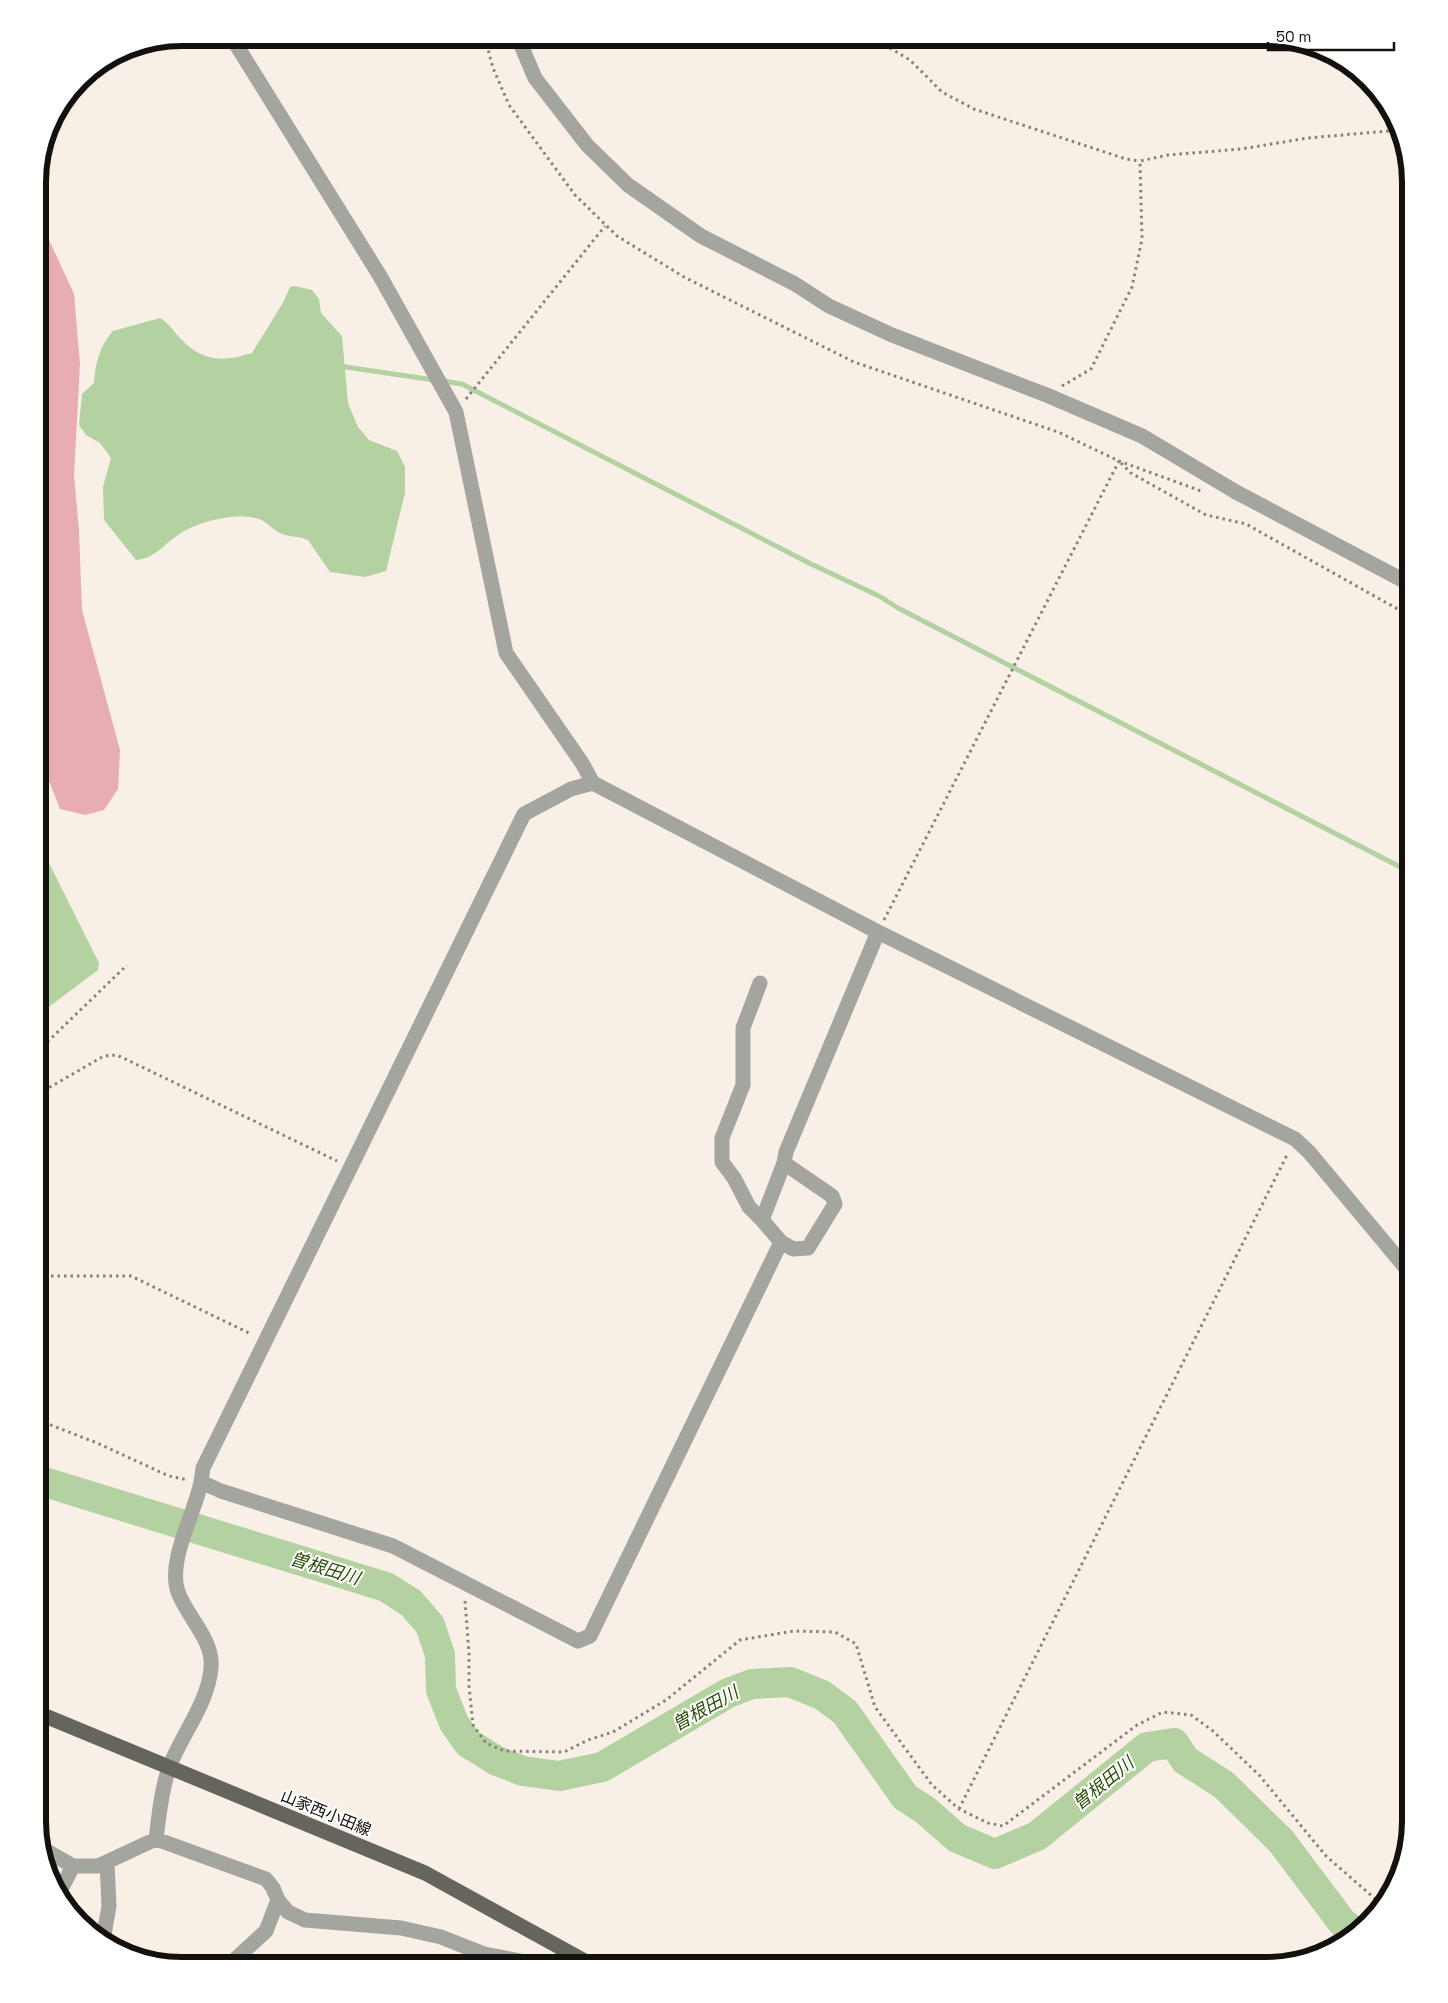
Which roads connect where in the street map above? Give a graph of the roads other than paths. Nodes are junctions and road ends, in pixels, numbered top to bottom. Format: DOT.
graph roads {
  1 [pos="238,47"];
  2 [pos="522,47"];
  3 [pos="1402,580"];
  4 [pos="593,783"];
  5 [pos="878,932"];
  6 [pos="760,983"];
  7 [pos="784,1163"];
  8 [pos="762,1220"];
  9 [pos="781,1242"];
  10 [pos="1402,1264"];
  11 [pos="200,1488"];
  12 [pos="46,1716"];
  13 [pos="170,1767"];
  14 [pos="156,1839"];
  15 [pos="50,1853"];
  16 [pos="107,1862"];
  17 [pos="73,1866"];
  18 [pos="63,1886"];
  19 [pos="278,1900"];
  20 [pos="104,1933"];
  21 [pos="571,1955"];
  22 [pos="239,1956"];
  23 [pos="496,1956"];
  24 [pos="567,1956"];
  25 [pos="574,1956"];
  1 -- 4 [label="street"];
  2 -- 3 [label="street"];
  4 -- 5 [label="street"];
  4 -- 11 [label="street"];
  5 -- 7 [label="street"];
  5 -- 10 [label="street"];
  6 -- 8 [label="street"];
  7 -- 8 [label="street"];
  7 -- 9 [label="street"];
  8 -- 9 [label="street"];
  9 -- 11 [label="street"];
  11 -- 13 [label="street"];
  12 -- 13 [label="main road, 山家西小田線"];
  13 -- 14 [label="street"];
  13 -- 21 [label="main road, 山家西小田線"];
  14 -- 16 [label="street"];
  14 -- 19 [label="street"];
  15 -- 17 [label="street"];
  16 -- 17 [label="street"];
  16 -- 20 [label="street"];
  17 -- 18 [label="street"];
  19 -- 22 [label="street"];
  19 -- 23 [label="street"];
  21 -- 24 [label="street"];
  21 -- 25 [label="main road, 山家西小田線"];
}
